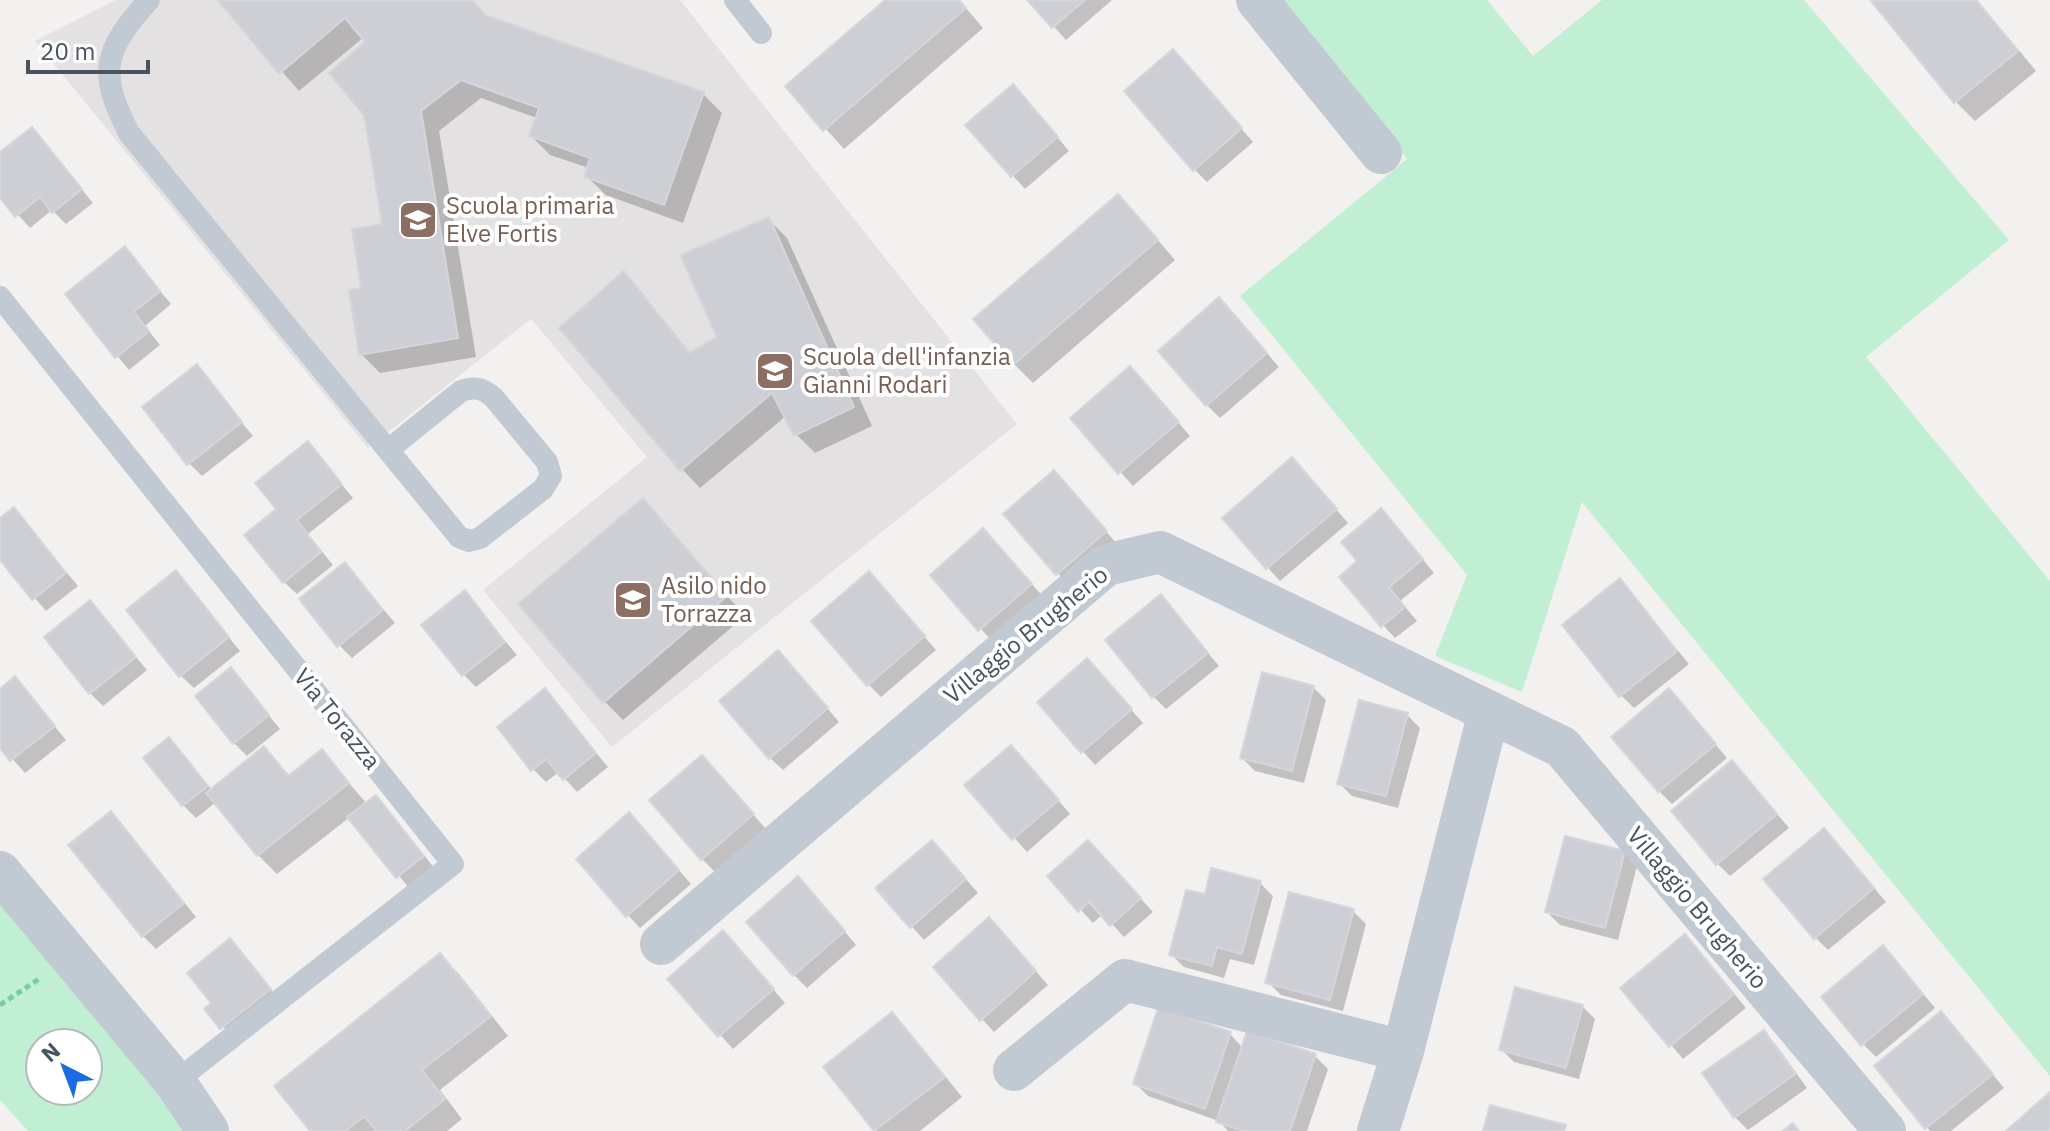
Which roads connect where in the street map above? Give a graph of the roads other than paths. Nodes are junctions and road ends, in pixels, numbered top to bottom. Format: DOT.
graph roads {
  1 [pos="149,0"];
  2 [pos="735,0"];
  3 [pos="1257,0"];
  4 [pos="761,33"];
  5 [pos="1381,153"];
  6 [pos="0,297"];
  7 [pos="388,450"];
  8 [pos="1489,712"];
  9 [pos="0,872"];
  10 [pos="661,944"];
  11 [pos="1403,1051"];
  12 [pos="1014,1070"];
  13 [pos="175,1082"];
  14 [pos="208,1131"];
  15 [pos="1378,1131"];
  16 [pos="1885,1131"];
  1 -- 7 [label="lane"];
  2 -- 4 [label="lane"];
  3 -- 5 [label="street"];
  6 -- 13 [label="lane, Via Torazza"];
  7 -- 7 [label="lane"];
  8 -- 10 [label="street, Villaggio Brugherio"];
  8 -- 11 [label="street"];
  8 -- 16 [label="street, Villaggio Brugherio"];
  9 -- 13 [label="street"];
  11 -- 12 [label="street"];
  11 -- 15 [label="street"];
  13 -- 14 [label="street"];
}
